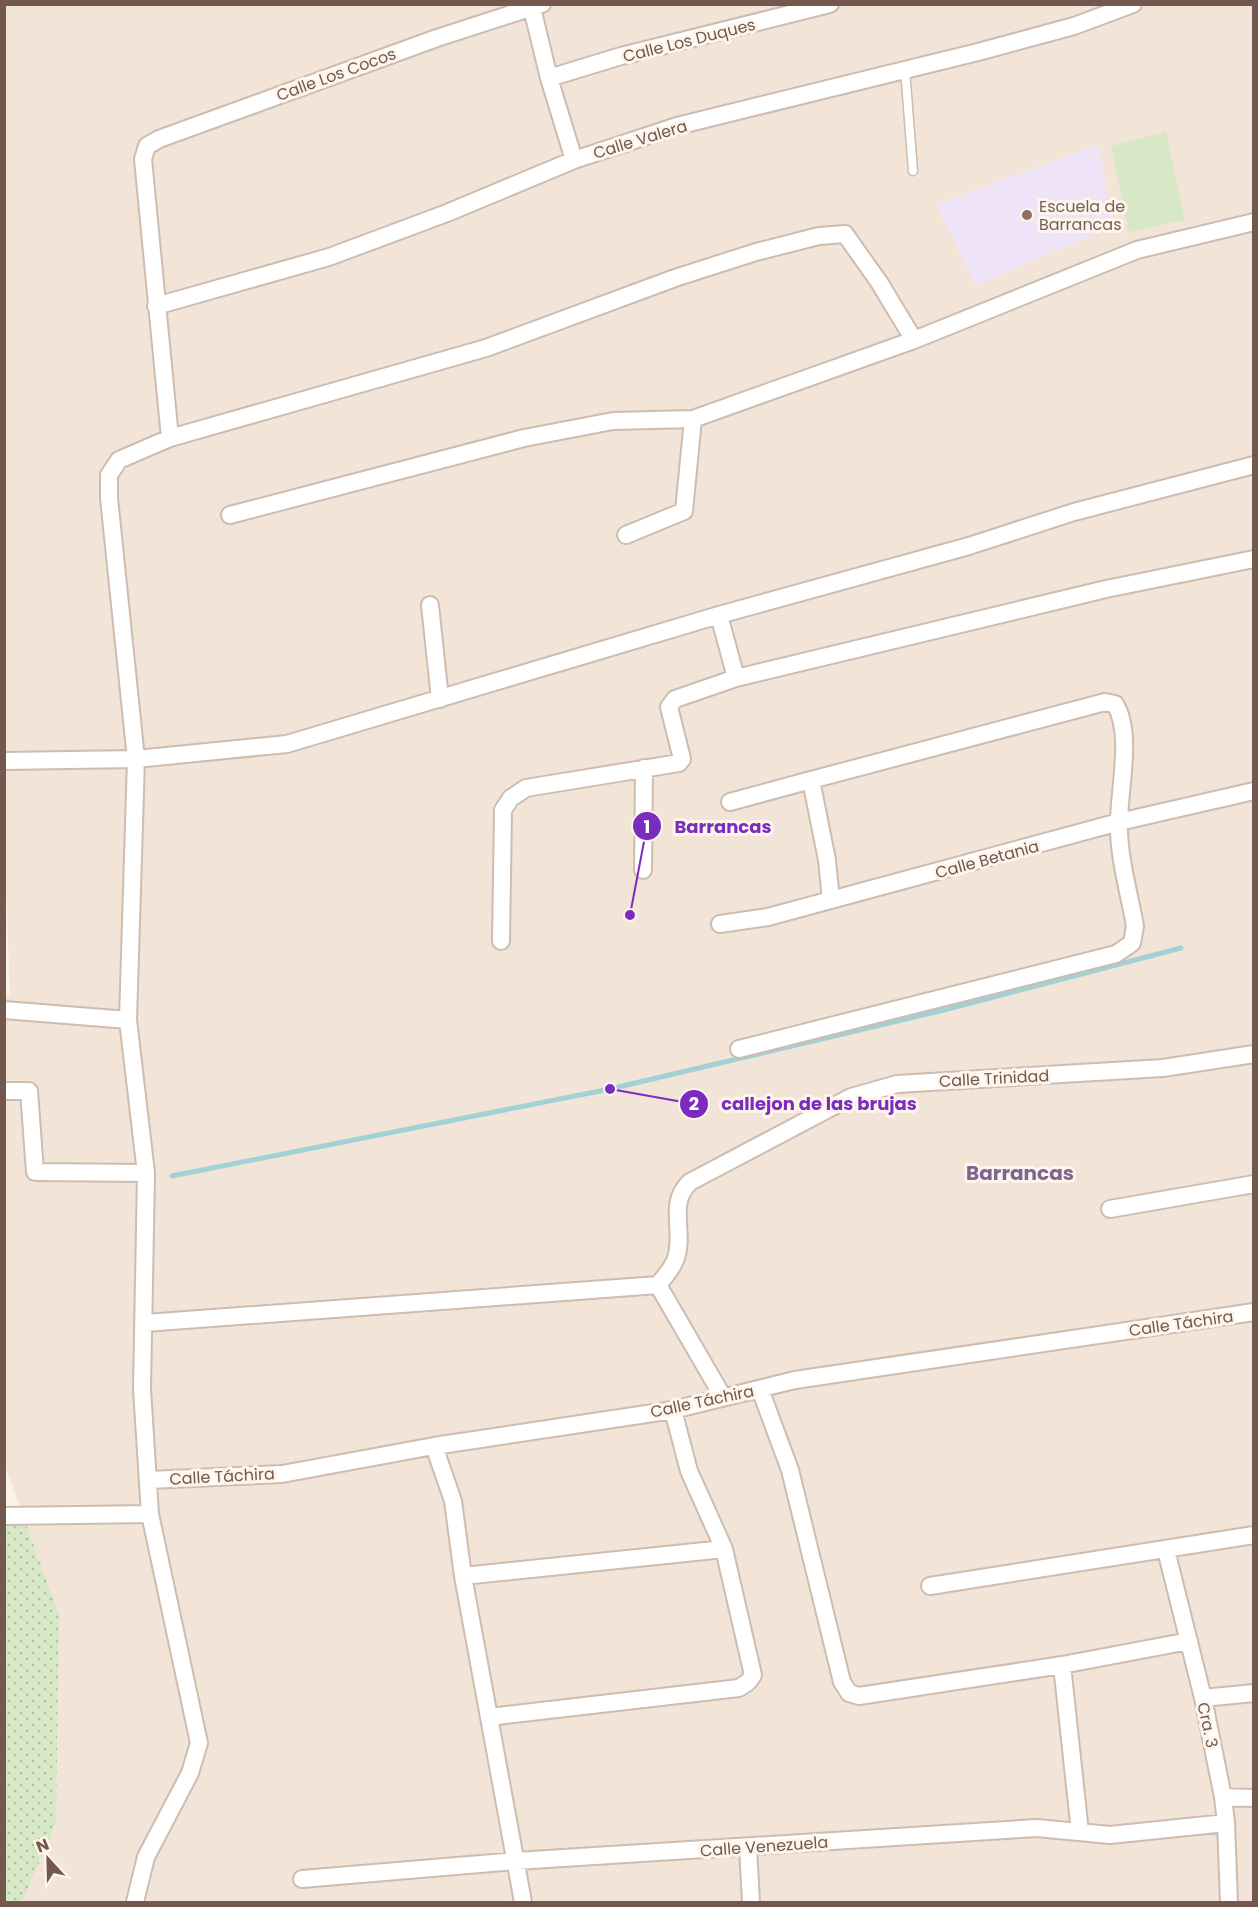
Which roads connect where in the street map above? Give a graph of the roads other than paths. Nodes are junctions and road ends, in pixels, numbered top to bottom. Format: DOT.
graph roads {
  1 [pos="830,4"];
  2 [pos="1133,4"];
  3 [pos="535,6"];
  4 [pos="905,69"];
  5 [pos="549,78"];
  6 [pos="574,160"];
  7 [pos="913,171"];
  8 [pos="1254,222"];
  9 [pos="156,306"];
  10 [pos="914,340"];
  11 [pos="693,419"];
  12 [pos="170,438"];
  13 [pos="1254,465"];
  14 [pos="230,515"];
  15 [pos="626,535"];
  16 [pos="1254,559"];
  17 [pos="430,605"];
  18 [pos="719,615"];
  19 [pos="736,678"];
  20 [pos="440,699"];
  21 [pos="136,759"];
  22 [pos="4,761"];
  23 [pos="644,768"];
  24 [pos="811,780"];
  25 [pos="1254,791"];
  26 [pos="730,802"];
  27 [pos="1119,822"];
  28 [pos="643,870"];
  29 [pos="831,900"];
  30 [pos="720,924"];
  31 [pos="501,941"];
  32 [pos="4,1010"];
  33 [pos="128,1020"];
  34 [pos="739,1049"];
  35 [pos="1254,1054"];
  36 [pos="4,1091"];
  37 [pos="146,1173"];
  38 [pos="1254,1184"];
  39 [pos="1110,1209"];
  40 [pos="658,1285"];
  41 [pos="1254,1312"];
  42 [pos="145,1323"];
  43 [pos="760,1389"];
  44 [pos="723,1397"];
  45 [pos="673,1410"];
  46 [pos="434,1446"];
  47 [pos="149,1480"];
  48 [pos="150,1514"];
  49 [pos="4,1516"];
  50 [pos="1254,1535"];
  51 [pos="724,1549"];
  52 [pos="1166,1550"];
  53 [pos="463,1576"];
  54 [pos="930,1586"];
  55 [pos="1189,1641"];
  56 [pos="1062,1665"];
  57 [pos="1254,1693"];
  58 [pos="1203,1698"];
  59 [pos="489,1717"];
  60 [pos="1223,1797"];
  61 [pos="1254,1798"];
  62 [pos="1226,1823"];
  63 [pos="1080,1832"];
  64 [pos="748,1847"];
  65 [pos="516,1861"];
  66 [pos="302,1879"];
  67 [pos="135,1902"];
  68 [pos="522,1902"];
  69 [pos="750,1902"];
  70 [pos="1229,1902"];
  1 -- 5 [label="street, Calle Los Duques"];
  2 -- 4 [label="street, Calle Valera"];
  3 -- 5 [label="street"];
  3 -- 9 [label="street, Calle Los Cocos"];
  4 -- 6 [label="street, Calle Valera"];
  4 -- 7 [label="lane"];
  5 -- 6 [label="street"];
  6 -- 9 [label="street, Calle Valera"];
  8 -- 10 [label="street"];
  9 -- 12 [label="street"];
  10 -- 11 [label="street"];
  10 -- 12 [label="street"];
  11 -- 14 [label="street"];
  11 -- 15 [label="street"];
  12 -- 21 [label="street"];
  13 -- 18 [label="street"];
  16 -- 19 [label="street"];
  17 -- 20 [label="street"];
  18 -- 19 [label="street"];
  18 -- 20 [label="street"];
  19 -- 23 [label="street"];
  20 -- 21 [label="street"];
  21 -- 22 [label="street"];
  21 -- 33 [label="street"];
  23 -- 28 [label="street"];
  23 -- 31 [label="street"];
  24 -- 26 [label="street"];
  24 -- 27 [label="street"];
  24 -- 29 [label="street"];
  25 -- 27 [label="street, Calle Betania"];
  27 -- 29 [label="street, Calle Betania"];
  27 -- 34 [label="street"];
  29 -- 30 [label="street, Calle Betania"];
  32 -- 33 [label="street"];
  33 -- 37 [label="street"];
  35 -- 40 [label="street, Calle Trinidad"];
  36 -- 37 [label="street"];
  37 -- 42 [label="street"];
  38 -- 39 [label="street"];
  40 -- 42 [label="street"];
  40 -- 44 [label="street"];
  41 -- 43 [label="street, Calle Táchira"];
  42 -- 47 [label="street"];
  43 -- 44 [label="street, Calle Táchira"];
  43 -- 56 [label="street"];
  44 -- 45 [label="street, Calle Táchira"];
  45 -- 46 [label="street, Calle Táchira"];
  45 -- 51 [label="street"];
  46 -- 47 [label="street, Calle Táchira"];
  46 -- 53 [label="street"];
  47 -- 48 [label="street"];
  48 -- 49 [label="street"];
  48 -- 67 [label="street"];
  50 -- 52 [label="street"];
  51 -- 53 [label="street"];
  51 -- 59 [label="street"];
  52 -- 54 [label="street"];
  52 -- 55 [label="street, Cra. 3"];
  53 -- 59 [label="street"];
  55 -- 56 [label="street"];
  55 -- 58 [label="street, Cra. 3"];
  56 -- 63 [label="street"];
  57 -- 58 [label="street"];
  58 -- 60 [label="street, Cra. 3"];
  59 -- 65 [label="street"];
  60 -- 61 [label="street"];
  60 -- 62 [label="street, Cra. 3"];
  62 -- 63 [label="street, Calle Venezuela"];
  62 -- 70 [label="street, Cra. 3"];
  63 -- 64 [label="street, Calle Venezuela"];
  64 -- 65 [label="street, Calle Venezuela"];
  64 -- 69 [label="street"];
  65 -- 66 [label="street, Calle Venezuela"];
  65 -- 68 [label="street"];
}
